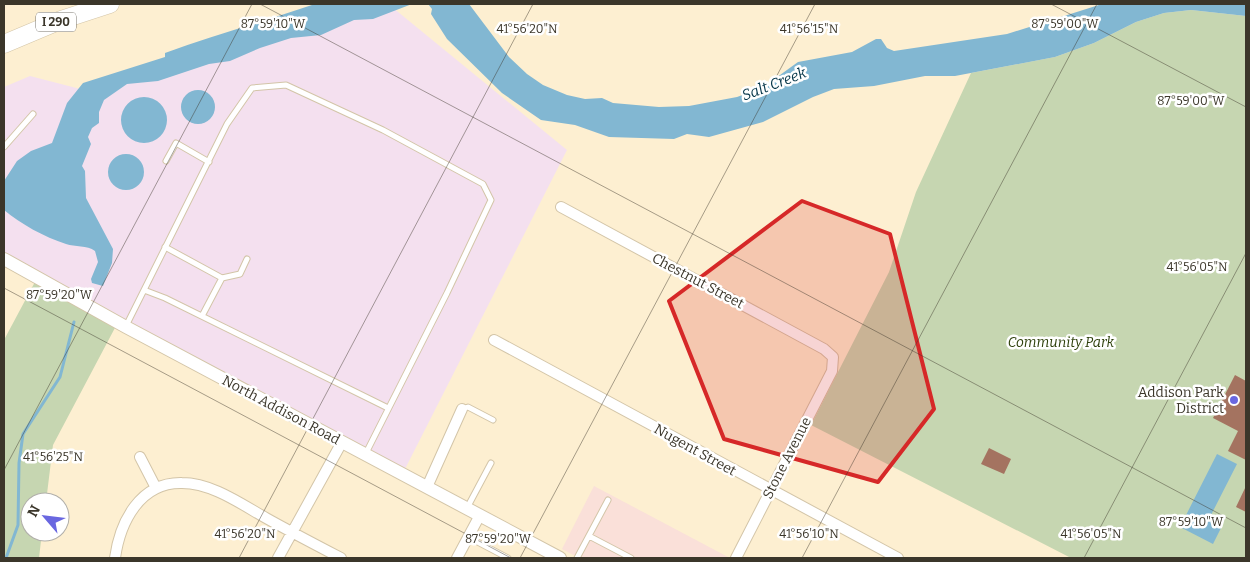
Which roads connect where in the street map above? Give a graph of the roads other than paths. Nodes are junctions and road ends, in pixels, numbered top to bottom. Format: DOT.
graph roads {
  1 [pos="110,4"];
  2 [pos="4,44"];
  3 [pos="33,114"];
  4 [pos="4,148"];
  5 [pos="166,162"];
  6 [pos="209,162"];
  7 [pos="561,207"];
  8 [pos="165,247"];
  9 [pos="4,259"];
  10 [pos="246,259"];
  11 [pos="222,278"];
  12 [pos="144,290"];
  13 [pos="202,316"];
  14 [pos="126,327"];
  15 [pos="494,340"];
  16 [pos="833,357"];
  17 [pos="388,408"];
  18 [pos="462,409"];
  19 [pos="493,420"];
  20 [pos="342,442"];
  21 [pos="365,454"];
  22 [pos="140,457"];
  23 [pos="491,462"];
  24 [pos="427,487"];
  25 [pos="156,488"];
  26 [pos="770,490"];
  27 [pos="608,500"];
  28 [pos="467,508"];
  29 [pos="480,515"];
  30 [pos="291,532"];
  31 [pos="589,536"];
  32 [pos="468,537"];
  33 [pos="115,558"];
  34 [pos="278,558"];
  35 [pos="341,558"];
  36 [pos="457,558"];
  37 [pos="508,558"];
  38 [pos="560,558"];
  39 [pos="577,558"];
  40 [pos="631,558"];
  41 [pos="736,558"];
  42 [pos="898,558"];
  1 -- 2 [label="highway, I 290"];
  3 -- 4 [label="lane"];
  5 -- 6 [label="lane"];
  6 -- 8 [label="lane"];
  6 -- 17 [label="lane"];
  7 -- 16 [label="street, Chestnut Street"];
  8 -- 11 [label="lane"];
  8 -- 12 [label="lane"];
  9 -- 14 [label="street, North Addison Road"];
  10 -- 11 [label="lane"];
  11 -- 13 [label="lane"];
  12 -- 13 [label="lane"];
  12 -- 14 [label="lane"];
  13 -- 17 [label="lane"];
  14 -- 20 [label="street, North Addison Road"];
  15 -- 26 [label="street, Nugent Street"];
  16 -- 26 [label="street, Stone Avenue"];
  17 -- 21 [label="lane"];
  18 -- 19 [label="lane"];
  18 -- 24 [label="street"];
  20 -- 21 [label="street, North Addison Road"];
  20 -- 30 [label="street"];
  21 -- 24 [label="street, North Addison Road"];
  22 -- 25 [label="street"];
  23 -- 28 [label="lane"];
  24 -- 28 [label="street, North Addison Road"];
  25 -- 30 [label="street"];
  25 -- 33 [label="street"];
  26 -- 41 [label="street, Stone Avenue"];
  26 -- 42 [label="street, Nugent Street"];
  27 -- 31 [label="lane"];
  28 -- 29 [label="street, North Addison Road"];
  29 -- 32 [label="street"];
  29 -- 38 [label="street, North Addison Road"];
  30 -- 34 [label="street"];
  30 -- 35 [label="street"];
  31 -- 39 [label="lane"];
  31 -- 40 [label="lane"];
  32 -- 36 [label="street"];
  32 -- 37 [label="lane"];
}
